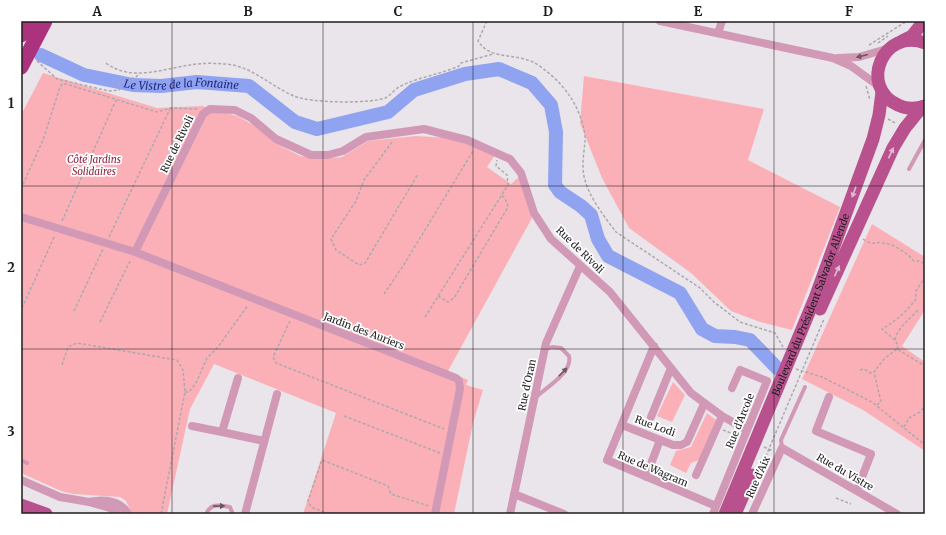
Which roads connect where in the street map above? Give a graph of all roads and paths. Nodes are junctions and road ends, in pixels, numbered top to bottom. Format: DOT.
graph roads {
  1 [pos="45,21"];
  2 [pos="487,21"];
  3 [pos="660,21"];
  4 [pos="722,21"];
  5 [pos="899,21"];
  6 [pos="924,21"];
  7 [pos="906,22"];
  8 [pos="28,30"];
  9 [pos="718,33"];
  10 [pos="925,43"];
  11 [pos="868,46"];
  12 [pos="893,46"];
  13 [pos="493,54"];
  14 [pos="833,58"];
  15 [pos="27,63"];
  16 [pos="106,63"];
  17 [pos="139,74"];
  18 [pos="862,81"];
  19 [pos="881,90"];
  20 [pos="116,99"];
  21 [pos="870,106"];
  22 [pos="924,106"];
  23 [pos="171,108"];
  24 [pos="206,111"];
  25 [pos="884,118"];
  26 [pos="896,123"];
  27 [pos="396,133"];
  28 [pos="925,140"];
  29 [pos="476,144"];
  30 [pos="500,154"];
  31 [pos="909,169"];
  32 [pos="418,174"];
  33 [pos="21,189"];
  34 [pos="500,195"];
  35 [pos="21,217"];
  36 [pos="58,228"];
  37 [pos="860,238"];
  38 [pos="106,243"];
  39 [pos="134,252"];
  40 [pos="925,264"];
  41 [pos="580,266"];
  42 [pos="925,277"];
  43 [pos="384,294"];
  44 [pos="438,296"];
  45 [pos="252,298"];
  46 [pos="22,308"];
  47 [pos="918,310"];
  48 [pos="74,311"];
  49 [pos="293,314"];
  50 [pos="426,317"];
  51 [pos="100,322"];
  52 [pos="895,340"];
  53 [pos="654,346"];
  54 [pos="897,349"];
  55 [pos="544,350"];
  56 [pos="785,350"];
  57 [pos="62,365"];
  58 [pos="925,366"];
  59 [pos="671,368"];
  60 [pos="799,370"];
  61 [pos="860,370"];
  62 [pos="874,372"];
  63 [pos="238,378"];
  64 [pos="805,387"];
  65 [pos="732,388"];
  66 [pos="185,392"];
  67 [pos="277,394"];
  68 [pos="829,397"];
  69 [pos="534,398"];
  70 [pos="704,404"];
  71 [pos="876,406"];
  72 [pos="925,406"];
  73 [pos="344,416"];
  74 [pos="722,416"];
  75 [pos="651,417"];
  76 [pos="622,425"];
  77 [pos="192,426"];
  78 [pos="904,427"];
  79 [pos="747,430"];
  80 [pos="222,432"];
  81 [pos="452,432"];
  82 [pos="660,440"];
  83 [pos="264,441"];
  84 [pos="925,445"];
  85 [pos="782,448"];
  86 [pos="447,456"];
  87 [pos="21,460"];
  88 [pos="27,463"];
  89 [pos="696,475"];
  90 [pos="758,475"];
  91 [pos="646,477"];
  92 [pos="21,480"];
  93 [pos="857,490"];
  94 [pos="514,494"];
  95 [pos="836,498"];
  96 [pos="89,502"];
  97 [pos="851,504"];
  98 [pos="436,511"];
  99 [pos="23,512"];
  100 [pos="232,512"];
  101 [pos="719,512"];
  102 [pos="46,514"];
  103 [pos="118,514"];
  104 [pos="128,514"];
  105 [pos="162,514"];
  106 [pos="206,514"];
  107 [pos="245,514"];
  108 [pos="329,514"];
  109 [pos="510,514"];
  110 [pos="564,514"];
  111 [pos="735,514"];
  112 [pos="752,514"];
  113 [pos="897,514"];
  1 -- 8 [label="highway"];
  2 -- 13 [label="path"];
  3 -- 9 [label="street"];
  4 -- 9 [label="street"];
  5 -- 7 [label="path"];
  6 -- 12 [label="main road"];
  7 -- 11 [label="path"];
  8 -- 15 [label="highway"];
  9 -- 14 [label="street"];
  10 -- 12 [label="main road"];
  12 -- 14 [label="street, one-way"];
  12 -- 19 [label="main road, Boulevard du Président Salvador Allende"];
  13 -- 17 [label="path"];
  13 -- 56 [label="path"];
  14 -- 19 [label="street"];
  15 -- 17 [label="path"];
  16 -- 17 [label="path"];
  18 -- 21 [label="path"];
  19 -- 22 [label="main road"];
  19 -- 101 [label="main road, Boulevard du Président Salvador Allende, one-way"];
  20 -- 23 [label="path"];
  20 -- 33 [label="path"];
  20 -- 36 [label="path"];
  60 -- 22 [label="main road, Boulevard du Président Salvador Allende, one-way"];
  23 -- 24 [label="path"];
  23 -- 38 [label="path"];
  24 -- 27 [label="street, Rue de Rivoli"];
  24 -- 39 [label="street, Rue de Rivoli"];
  25 -- 26 [label="path"];
  27 -- 29 [label="street, Rue de Rivoli"];
  27 -- 32 [label="path"];
  28 -- 31 [label="lane"];
  29 -- 30 [label="street, Rue de Rivoli"];
  29 -- 43 [label="path"];
  30 -- 34 [label="path"];
  30 -- 41 [label="street, Rue de Rivoli"];
  34 -- 44 [label="path"];
  34 -- 44 [label="path"];
  35 -- 36 [label="street, Jardin des Auriers"];
  36 -- 38 [label="street, Jardin des Auriers"];
  36 -- 46 [label="path"];
  37 -- 40 [label="path"];
  38 -- 39 [label="street, Jardin des Auriers"];
  38 -- 48 [label="path"];
  39 -- 45 [label="street, Jardin des Auriers"];
  39 -- 51 [label="path"];
  41 -- 53 [label="street, Rue de Rivoli"];
  41 -- 55 [label="street, Rue d'Oran"];
  42 -- 52 [label="path"];
  44 -- 50 [label="path"];
  45 -- 49 [label="street, Jardin des Auriers"];
  45 -- 66 [label="path"];
  47 -- 52 [label="path"];
  49 -- 81 [label="street, Jardin des Auriers"];
  49 -- 81 [label="path"];
  52 -- 54 [label="path"];
  53 -- 59 [label="street, Rue de Rivoli"];
  53 -- 76 [label="street, Rue de Wagram"];
  54 -- 58 [label="path"];
  54 -- 62 [label="path"];
  55 -- 69 [label="street, Rue d'Oran"];
  69 -- 55 [label="lane, one-way"];
  57 -- 66 [label="path"];
  59 -- 70 [label="street, Rue de Rivoli"];
  59 -- 75 [label="street"];
  60 -- 71 [label="path"];
  60 -- 90 [label="path"];
  60 -- 111 [label="main road, Boulevard du Président Salvador Allende"];
  61 -- 62 [label="path"];
  62 -- 71 [label="path"];
  63 -- 80 [label="street"];
  64 -- 85 [label="lane"];
  65 -- 79 [label="street, Rue d'Arcole"];
  66 -- 105 [label="path"];
  67 -- 83 [label="street"];
  68 -- 93 [label="street"];
  69 -- 94 [label="street, Rue d'Oran"];
  70 -- 74 [label="street, Rue de Rivoli"];
  70 -- 82 [label="street, Rue Lodi"];
  71 -- 78 [label="path"];
  72 -- 78 [label="path"];
  73 -- 86 [label="path"];
  74 -- 79 [label="street, Rue de Rivoli"];
  74 -- 89 [label="street"];
  76 -- 82 [label="street, Rue Lodi"];
  76 -- 91 [label="street, Rue de Wagram"];
  77 -- 80 [label="street"];
  78 -- 84 [label="path"];
  79 -- 101 [label="street, Rue d'Arcole"];
  80 -- 83 [label="street"];
  81 -- 86 [label="street, Jardin des Auriers"];
  82 -- 91 [label="street"];
  83 -- 107 [label="street"];
  85 -- 93 [label="street, Rue du Vistre"];
  85 -- 112 [label="street, Rue d'Aix"];
  86 -- 98 [label="street, Jardin des Auriers"];
  87 -- 88 [label="lane"];
  91 -- 101 [label="street, Rue de Wagram"];
  92 -- 96 [label="street"];
  93 -- 113 [label="street, Rue du Vistre"];
  94 -- 109 [label="street, Rue d'Oran"];
  94 -- 110 [label="street"];
  95 -- 97 [label="path"];
  96 -- 103 [label="street"];
  96 -- 104 [label="street"];
  98 -- 108 [label="path"];
  99 -- 102 [label="main road"];
  106 -- 100 [label="lane, one-way"];
}
